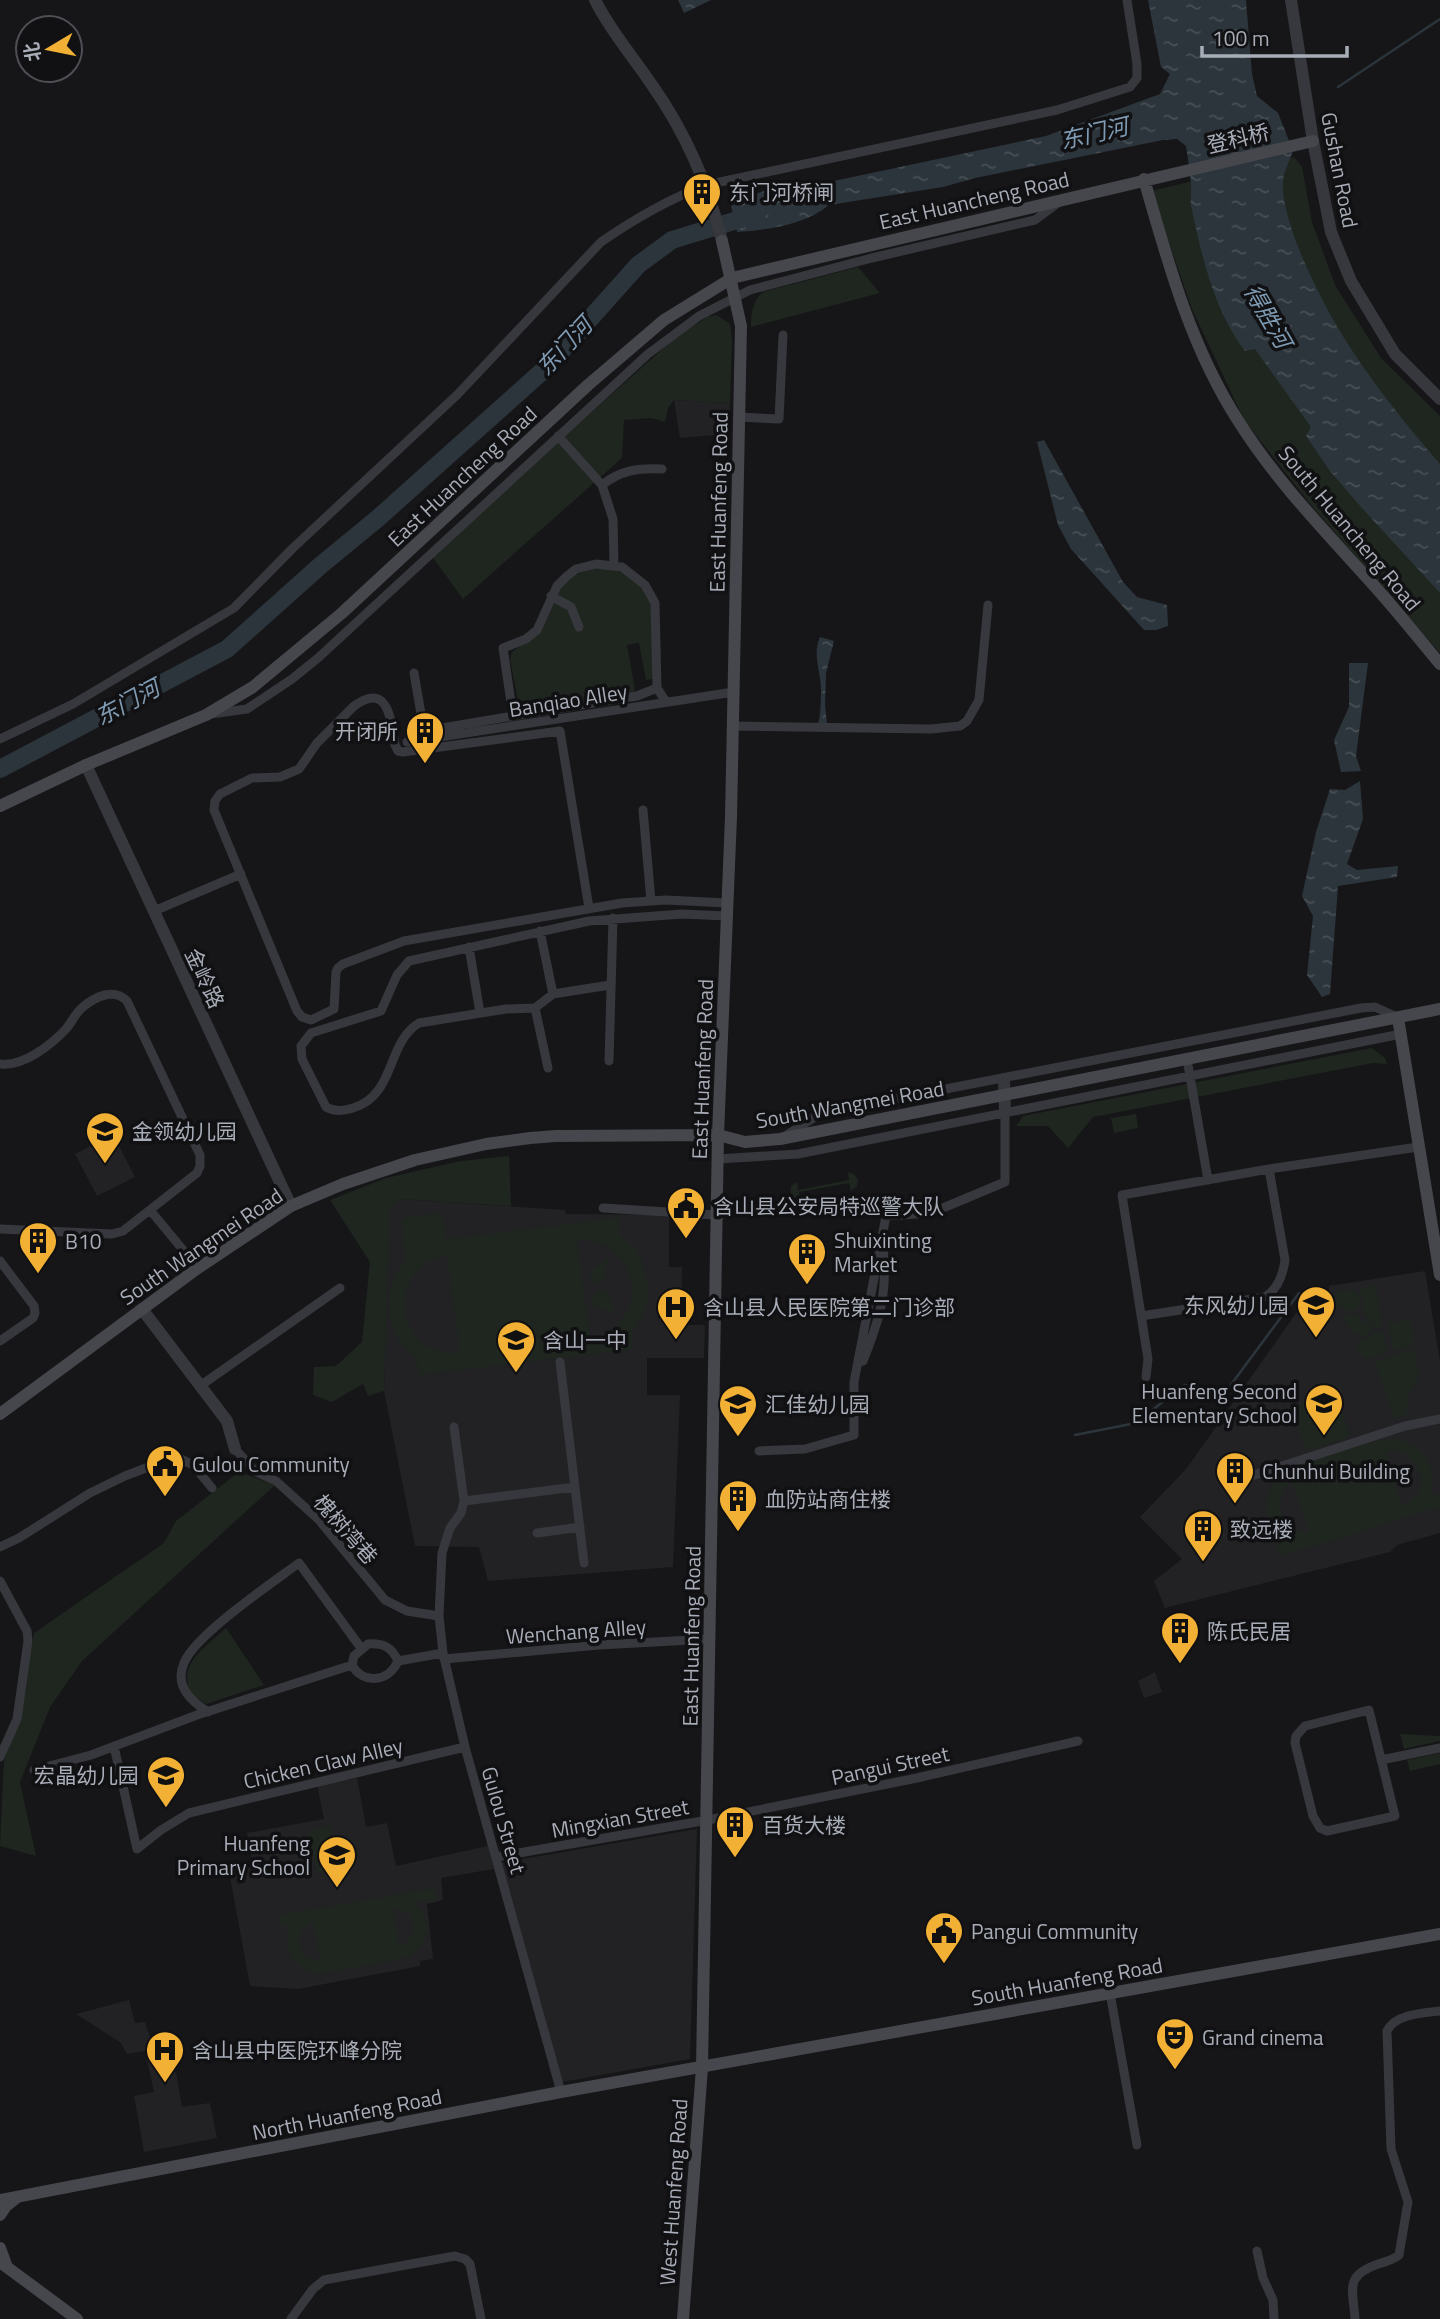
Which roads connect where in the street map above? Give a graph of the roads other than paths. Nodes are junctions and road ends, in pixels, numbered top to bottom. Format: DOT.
graph roads {
  1 [pos="595,0"];
  2 [pos="1127,0"];
  3 [pos="1291,0"];
  4 [pos="1313,141"];
  5 [pos="1172,173"];
  6 [pos="1144,179"];
  7 [pos="706,186"];
  8 [pos="1066,198"];
  9 [pos="722,241"];
  10 [pos="732,278"];
  11 [pos="736,296"];
  12 [pos="783,335"];
  13 [pos="1440,398"];
  14 [pos="738,417"];
  15 [pos="558,436"];
  16 [pos="662,470"];
  17 [pos="602,485"];
  18 [pos="614,565"];
  19 [pos="551,596"];
  20 [pos="988,605"];
  21 [pos="579,627"];
  22 [pos="1440,664"];
  23 [pos="415,673"];
  24 [pos="657,688"];
  25 [pos="734,692"];
  26 [pos="666,702"];
  27 [pos="206,715"];
  28 [pos="513,716"];
  29 [pos="733,726"];
  30 [pos="0,739"];
  31 [pos="407,742"];
  32 [pos="86,765"];
  33 [pos="0,806"];
  34 [pos="643,810"];
  35 [pos="241,874"];
  36 [pos="651,901"];
  37 [pos="589,908"];
  38 [pos="727,910"];
  39 [pos="154,911"];
  40 [pos="613,918"];
  41 [pos="540,931"];
  42 [pos="469,947"];
  43 [pos="610,985"];
  44 [pos="553,994"];
  45 [pos="535,1008"];
  46 [pos="1440,1009"];
  47 [pos="480,1013"];
  48 [pos="1398,1018"];
  49 [pos="1311,1034"];
  50 [pos="1401,1034"];
  51 [pos="1187,1059"];
  52 [pos="609,1060"];
  53 [pos="0,1064"];
  54 [pos="548,1068"];
  55 [pos="1190,1076"];
  56 [pos="1004,1079"];
  57 [pos="1004,1095"];
  58 [pos="1005,1112"];
  59 [pos="718,1135"];
  60 [pos="780,1139"];
  61 [pos="1418,1147"];
  62 [pos="718,1158"];
  63 [pos="1269,1169"];
  64 [pos="1209,1180"];
  65 [pos="291,1206"];
  66 [pos="604,1208"];
  67 [pos="150,1210"];
  68 [pos="716,1215"];
  69 [pos="0,1229"];
  70 [pos="0,1261"];
  71 [pos="198,1268"];
  72 [pos="1440,1275"];
  73 [pos="340,1288"];
  74 [pos="142,1309"];
  75 [pos="1141,1315"];
  76 [pos="0,1341"];
  77 [pos="560,1362"];
  78 [pos="1146,1377"];
  79 [pos="200,1386"];
  80 [pos="0,1414"];
  81 [pos="1440,1419"];
  82 [pos="454,1427"];
  83 [pos="235,1449"];
  84 [pos="759,1451"];
  85 [pos="1239,1480"];
  86 [pos="575,1487"];
  87 [pos="212,1488"];
  88 [pos="464,1501"];
  89 [pos="580,1527"];
  90 [pos="537,1533"];
  91 [pos="0,1547"];
  92 [pos="584,1563"];
  93 [pos="0,1581"];
  94 [pos="439,1616"];
  95 [pos="710,1639"];
  96 [pos="361,1648"];
  97 [pos="444,1656"];
  98 [pos="398,1661"];
  99 [pos="352,1665"];
  100 [pos="208,1712"];
  101 [pos="1078,1741"];
  102 [pos="114,1746"];
  103 [pos="465,1747"];
  104 [pos="1440,1748"];
  105 [pos="0,1757"];
  106 [pos="1381,1760"];
  107 [pos="33,1770"];
  108 [pos="708,1820"];
  109 [pos="496,1857"];
  110 [pos="1440,1934"];
  111 [pos="1110,1993"];
  112 [pos="1440,2011"];
  113 [pos="702,2068"];
  114 [pos="561,2092"];
  115 [pos="1138,2145"];
  116 [pos="19,2196"];
  117 [pos="0,2200"];
  118 [pos="0,2215"];
  119 [pos="0,2248"];
  120 [pos="1257,2251"];
  121 [pos="4,2265"];
  122 [pos="77,2319"];
  123 [pos="291,2319"];
  124 [pos="481,2319"];
  125 [pos="683,2319"];
  126 [pos="1274,2319"];
  127 [pos="1355,2319"];
  1 -- 7 [label="street"];
  2 -- 7 [label="street"];
  3 -- 4 [label="street, Gushan Road"];
  4 -- 5 [label="main road, 登科桥"];
  4 -- 13 [label="street, Gushan Road"];
  5 -- 6 [label="main road, East Huancheng Road"];
  6 -- 8 [label="main road, East Huancheng Road"];
  6 -- 22 [label="main road, South Huancheng Road"];
  7 -- 9 [label="street"];
  7 -- 30 [label="street"];
  8 -- 10 [label="main road, East Huancheng Road"];
  8 -- 11 [label="street"];
  9 -- 10 [label="main road, East Huanfeng Road"];
  10 -- 11 [label="main road, East Huanfeng Road"];
  10 -- 27 [label="main road, East Huancheng Road"];
  11 -- 14 [label="main road, East Huanfeng Road"];
  11 -- 15 [label="street"];
  12 -- 14 [label="street"];
  14 -- 25 [label="main road, East Huanfeng Road"];
  15 -- 17 [label="street"];
  15 -- 27 [label="street"];
  16 -- 17 [label="street"];
  17 -- 18 [label="street"];
  18 -- 19 [label="street"];
  18 -- 24 [label="street"];
  19 -- 21 [label="street"];
  19 -- 28 [label="street"];
  20 -- 29 [label="street"];
  23 -- 28 [label="street"];
  24 -- 26 [label="street"];
  24 -- 28 [label="street"];
  25 -- 26 [label="street, Banqiao Alley"];
  25 -- 29 [label="main road, East Huanfeng Road"];
  26 -- 31 [label="street, Banqiao Alley"];
  27 -- 32 [label="main road, East Huancheng Road"];
  29 -- 38 [label="main road, East Huanfeng Road"];
  32 -- 33 [label="main road, East Huancheng Road"];
  32 -- 39 [label="street, 金岭路"];
  34 -- 36 [label="street"];
  35 -- 37 [label="street"];
  35 -- 37 [label="street"];
  35 -- 39 [label="street"];
  36 -- 37 [label="street"];
  36 -- 38 [label="street"];
  38 -- 40 [label="street"];
  38 -- 59 [label="main road, East Huanfeng Road"];
  39 -- 65 [label="street, 金岭路"];
  40 -- 41 [label="street"];
  40 -- 43 [label="street"];
  41 -- 42 [label="street"];
  41 -- 44 [label="street"];
  42 -- 47 [label="street"];
  42 -- 47 [label="street"];
  43 -- 44 [label="street"];
  43 -- 52 [label="street"];
  44 -- 45 [label="street"];
  45 -- 47 [label="street"];
  45 -- 54 [label="street"];
  46 -- 48 [label="main road, South Wangmei Road"];
  48 -- 49 [label="main road, South Wangmei Road"];
  48 -- 50 [label="main road"];
  48 -- 51 [label="main road, South Wangmei Road"];
  48 -- 56 [label="street"];
  50 -- 55 [label="street"];
  50 -- 61 [label="main road"];
  51 -- 55 [label="street"];
  51 -- 57 [label="main road, South Wangmei Road"];
  53 -- 67 [label="street"];
  55 -- 58 [label="street"];
  55 -- 64 [label="street"];
  56 -- 57 [label="street"];
  56 -- 60 [label="street"];
  57 -- 58 [label="street"];
  57 -- 60 [label="main road, South Wangmei Road"];
  58 -- 62 [label="street"];
  58 -- 84 [label="street"];
  59 -- 60 [label="main road, South Wangmei Road"];
  59 -- 62 [label="main road, East Huanfeng Road"];
  59 -- 65 [label="main road, South Wangmei Road"];
  61 -- 63 [label="street"];
  61 -- 72 [label="main road"];
  62 -- 68 [label="main road, East Huanfeng Road"];
  63 -- 64 [label="street"];
  63 -- 75 [label="street"];
  64 -- 75 [label="street"];
  65 -- 71 [label="main road, South Wangmei Road"];
  66 -- 68 [label="street"];
  67 -- 69 [label="street"];
  67 -- 71 [label="street"];
  68 -- 95 [label="main road, East Huanfeng Road"];
  70 -- 76 [label="street"];
  71 -- 74 [label="main road, South Wangmei Road"];
  73 -- 79 [label="street"];
  74 -- 79 [label="street"];
  74 -- 80 [label="main road, South Wangmei Road"];
  75 -- 78 [label="street"];
  77 -- 86 [label="street"];
  79 -- 83 [label="street"];
  81 -- 85 [label="street"];
  82 -- 88 [label="street"];
  83 -- 94 [label="street, 槐树湾巷"];
  86 -- 88 [label="street"];
  86 -- 89 [label="street"];
  87 -- 91 [label="street"];
  88 -- 94 [label="street, Gulou Street"];
  89 -- 90 [label="street"];
  89 -- 92 [label="street"];
  93 -- 105 [label="street"];
  94 -- 97 [label="street, Gulou Street"];
  95 -- 97 [label="street, Wenchang Alley"];
  95 -- 108 [label="main road, East Huanfeng Road"];
  96 -- 98 [label="street"];
  96 -- 99 [label="street"];
  96 -- 100 [label="street"];
  97 -- 98 [label="street, Wenchang Alley"];
  97 -- 103 [label="street, Gulou Street"];
  98 -- 99 [label="street"];
  99 -- 100 [label="street"];
  100 -- 102 [label="street"];
  101 -- 108 [label="street, Pangui Street"];
  102 -- 103 [label="street, Chicken Claw Alley"];
  102 -- 107 [label="street"];
  103 -- 109 [label="street, Gulou Street"];
  104 -- 106 [label="street"];
  106 -- 106 [label="street"];
  108 -- 109 [label="street, Mingxian Street"];
  108 -- 113 [label="main road, East Huanfeng Road"];
  109 -- 114 [label="street, Gulou Street"];
  110 -- 111 [label="main road, South Huanfeng Road"];
  111 -- 113 [label="main road, South Huanfeng Road"];
  111 -- 115 [label="street"];
  112 -- 127 [label="street"];
  113 -- 114 [label="main road, North Huanfeng Road"];
  113 -- 125 [label="main road, West Huanfeng Road"];
  114 -- 116 [label="main road, North Huanfeng Road"];
  116 -- 117 [label="main road, North Huanfeng Road"];
  116 -- 118 [label="main road"];
  119 -- 121 [label="main road"];
  120 -- 126 [label="street"];
  121 -- 122 [label="main road"];
  123 -- 124 [label="street"];
}
